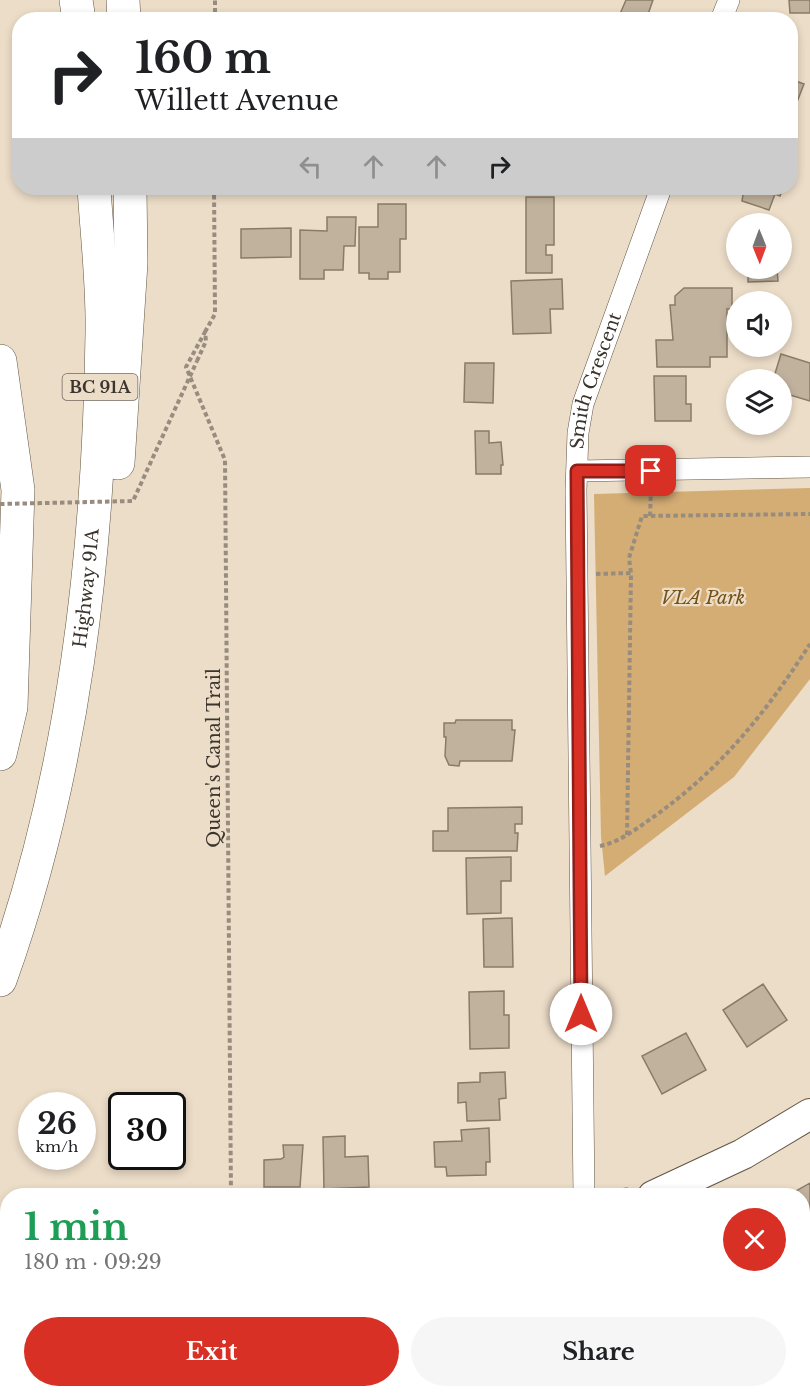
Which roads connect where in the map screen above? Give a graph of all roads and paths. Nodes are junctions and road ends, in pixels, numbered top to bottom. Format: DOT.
graph roads {
  1 [pos="94,195"];
  2 [pos="130,195"];
  3 [pos="214,195"];
  4 [pos="658,195"];
  5 [pos="205,332"];
  6 [pos="0,361"];
  7 [pos="810,467"];
  8 [pos="577,471"];
  9 [pos="0,504"];
  10 [pos="810,514"];
  11 [pos="632,573"];
  12 [pos="577,574"];
  13 [pos="88,586"];
  14 [pos="810,644"];
  15 [pos="0,754"];
  16 [pos="627,835"];
  17 [pos="580,848"];
  18 [pos="0,980"];
  19 [pos="810,1114"];
  20 [pos="231,1188"];
  21 [pos="584,1188"];
  22 [pos="652,1188"];
  1 -- 13 [label="highway, Highway 91A / BC 91A"];
  2 -- 13 [label="highway"];
  3 -- 5 [label="path, Queen's Canal Trail"];
  4 -- 8 [label="street, Smith Crescent"];
  5 -- 9 [label="path, Queen's Canal Trail, bridge"];
  5 -- 20 [label="path, Queen's Canal Trail"];
  6 -- 15 [label="highway"];
  7 -- 8 [label="street"];
  8 -- 12 [label="street, Smith Crescent"];
  10 -- 11 [label="path"];
  11 -- 12 [label="path"];
  11 -- 16 [label="path"];
  12 -- 17 [label="street, Smith Crescent"];
  13 -- 18 [label="highway, Highway 91A / BC 91A"];
  14 -- 16 [label="path"];
  16 -- 17 [label="path"];
  17 -- 21 [label="street, Smith Crescent"];
  19 -- 22 [label="main road"];
}
